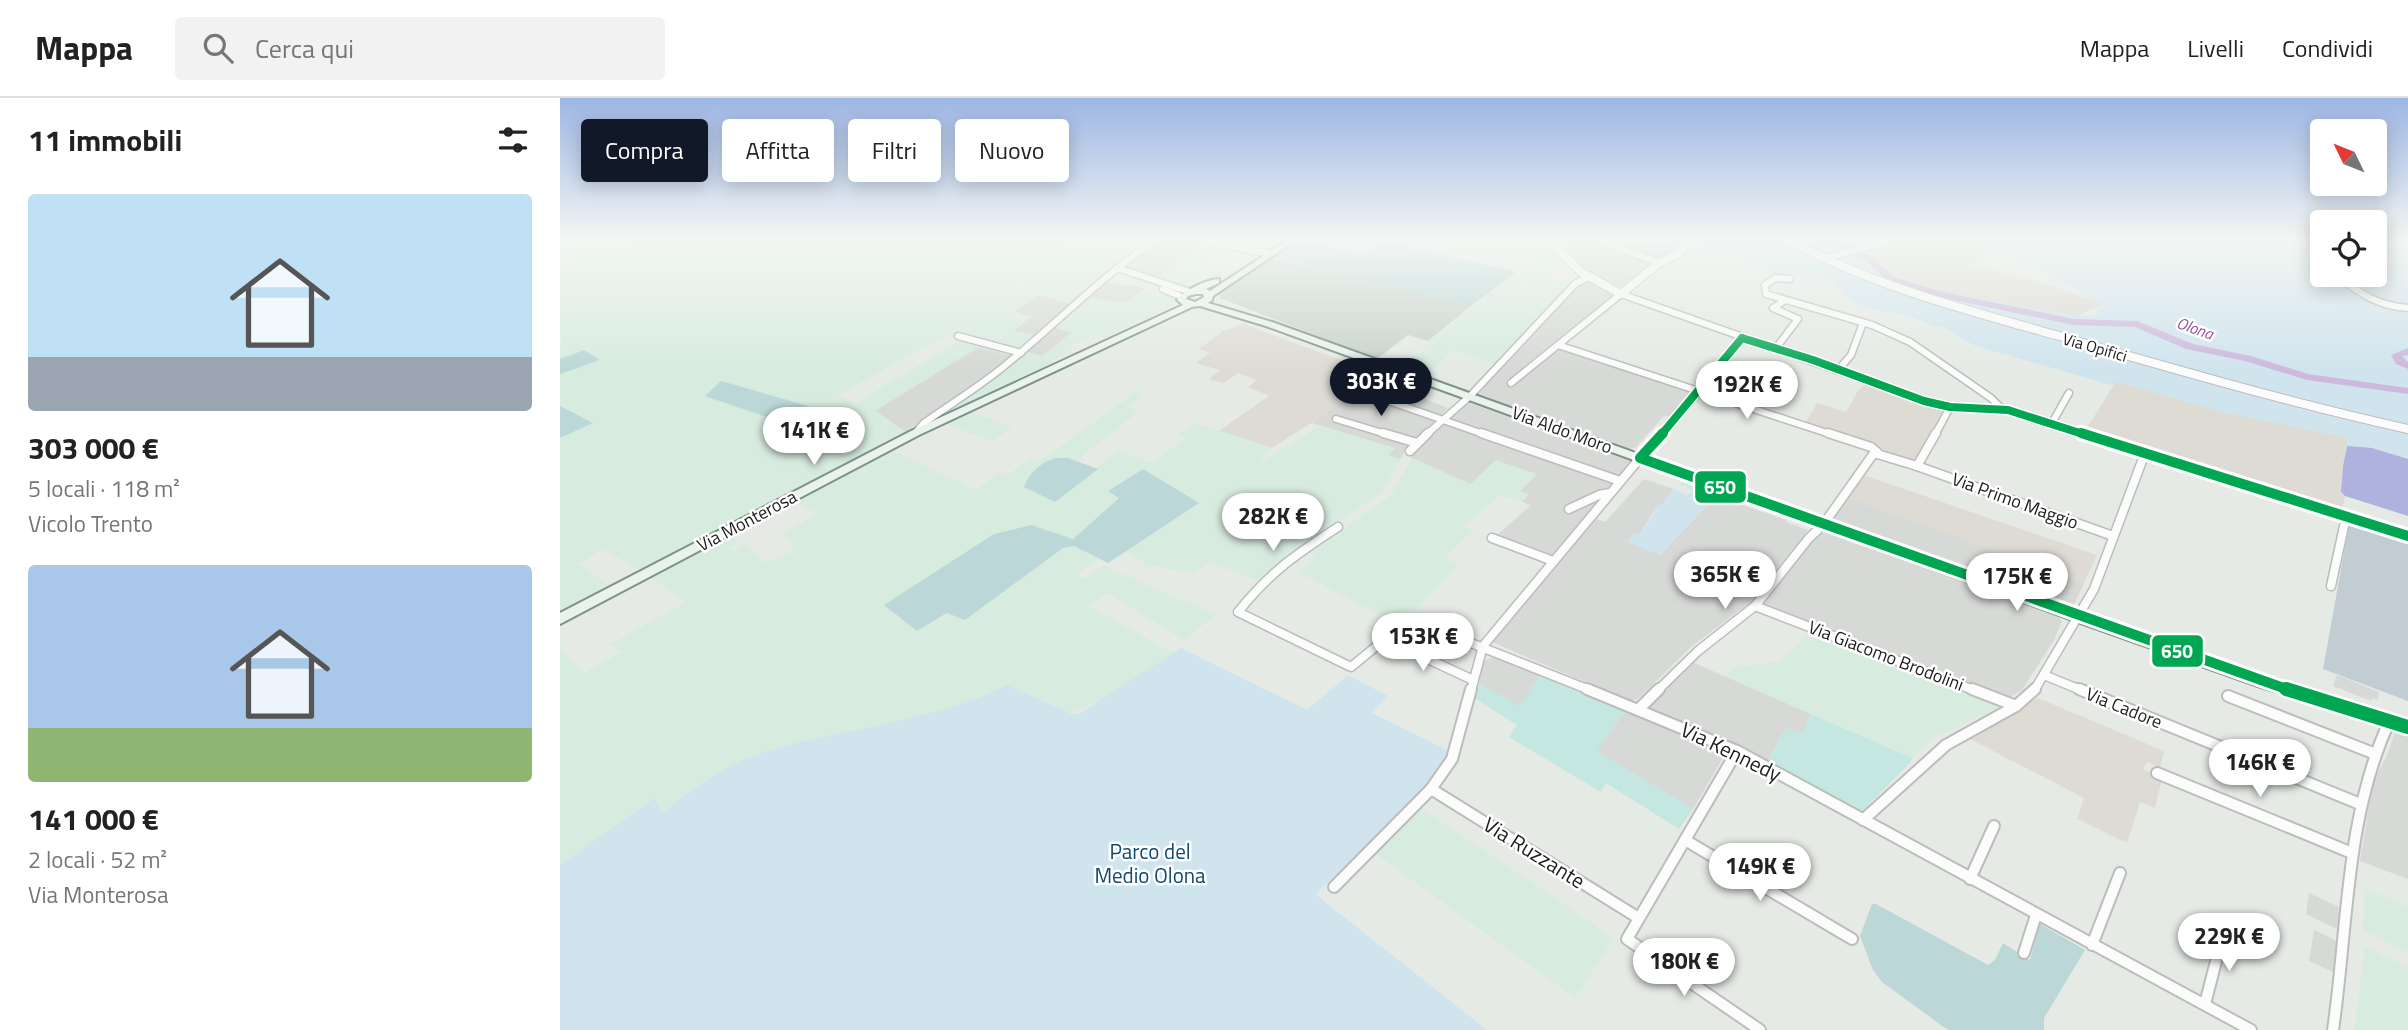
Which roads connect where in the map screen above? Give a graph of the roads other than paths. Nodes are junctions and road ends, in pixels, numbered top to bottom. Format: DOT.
graph roads {
  1 [pos="1099,284"];
  2 [pos="1158,284"];
  3 [pos="1208,284"];
  4 [pos="1226,284"];
  5 [pos="1575,284"];
  6 [pos="1603,284"];
  7 [pos="1632,284"];
  8 [pos="1766,284"];
  9 [pos="1888,284"];
  10 [pos="2351,287"];
  11 [pos="1621,293"];
  12 [pos="1187,295"];
  13 [pos="1209,296"];
  14 [pos="1783,301"];
  15 [pos="1195,304"];
  16 [pos="2408,308"];
  17 [pos="1863,323"];
  18 [pos="1269,324"];
  19 [pos="958,336"];
  20 [pos="1742,338"];
  21 [pos="1558,345"];
  22 [pos="1776,348"];
  23 [pos="1086,352"];
  24 [pos="1021,353"];
  25 [pos="1839,369"];
  26 [pos="1511,383"];
  27 [pos="1700,391"];
  28 [pos="2069,393"];
  29 [pos="1470,396"];
  30 [pos="1386,400"];
  31 [pos="1950,407"];
  32 [pos="2001,408"];
  33 [pos="1336,419"];
  34 [pos="1439,421"];
  35 [pos="2052,423"];
  36 [pos="2408,429"];
  37 [pos="915,433"];
  38 [pos="1417,443"];
  39 [pos="1410,451"];
  40 [pos="1877,452"];
  41 [pos="2145,453"];
  42 [pos="1640,458"];
  43 [pos="1917,466"];
  44 [pos="1620,481"];
  45 [pos="1610,493"];
  46 [pos="1569,509"];
  47 [pos="2346,517"];
  48 [pos="1824,525"];
  49 [pos="1338,527"];
  50 [pos="2113,536"];
  51 [pos="2408,536"];
  52 [pos="1492,538"];
  53 [pos="1553,561"];
  54 [pos="2332,586"];
  55 [pos="1755,606"];
  56 [pos="2077,617"];
  57 [pos="560,619"];
  58 [pos="1385,639"];
  59 [pos="1483,646"];
  60 [pos="2044,675"];
  61 [pos="1473,680"];
  62 [pos="2228,696"];
  63 [pos="2016,706"];
  64 [pos="1638,710"];
  65 [pos="2389,722"];
  66 [pos="2408,727"];
  67 [pos="1737,751"];
  68 [pos="2373,753"];
  69 [pos="2157,773"];
  70 [pos="1431,789"];
  71 [pos="2360,804"];
  72 [pos="1863,820"];
  73 [pos="1994,826"];
  74 [pos="1685,840"];
  75 [pos="2352,853"];
  76 [pos="2120,873"];
  77 [pos="1970,879"];
  78 [pos="1334,887"];
  79 [pos="2036,915"];
  80 [pos="1637,917"];
  81 [pos="2223,934"];
  82 [pos="1852,939"];
  83 [pos="2092,945"];
  84 [pos="2024,953"];
  85 [pos="2205,1004"];
  86 [pos="1760,1030"];
  87 [pos="2251,1030"];
  88 [pos="2333,1030"];
  1 -- 24 [label="street"];
  2 -- 12 [label="street"];
  3 -- 12 [label="main road, Via Monterosa"];
  4 -- 13 [label="main road, Via Monterosa"];
  5 -- 29 [label="street"];
  6 -- 11 [label="street"];
  7 -- 11 [label="street"];
  8 -- 14 [label="street"];
  9 -- 36 [label="street, Via Opifici"];
  10 -- 16 [label="street"];
  11 -- 20 [label="street"];
  11 -- 21 [label="street"];
  12 -- 13 [label="main road"];
  12 -- 15 [label="main road"];
  12 -- 23 [label="main road, Via Monterosa"];
  13 -- 15 [label="main road, Via Monterosa"];
  13 -- 18 [label="main road"];
  14 -- 17 [label="street"];
  14 -- 22 [label="street"];
  15 -- 18 [label="main road"];
  15 -- 23 [label="main road, Via Monterosa"];
  17 -- 25 [label="street"];
  17 -- 32 [label="street"];
  18 -- 29 [label="main road, Via Aldo Moro"];
  19 -- 24 [label="street"];
  20 -- 22 [label="street"];
  20 -- 27 [label="street"];
  21 -- 26 [label="street"];
  21 -- 27 [label="street, Via Primo Maggio"];
  22 -- 25 [label="street"];
  23 -- 37 [label="main road, Via Monterosa"];
  24 -- 37 [label="street"];
  25 -- 31 [label="street"];
  27 -- 40 [label="street, Via Primo Maggio"];
  27 -- 42 [label="street"];
  28 -- 35 [label="street"];
  29 -- 34 [label="street"];
  29 -- 42 [label="main road, Via Aldo Moro"];
  30 -- 34 [label="street"];
  31 -- 32 [label="street"];
  31 -- 43 [label="street"];
  32 -- 35 [label="street"];
  33 -- 38 [label="street"];
  34 -- 38 [label="street"];
  34 -- 44 [label="street"];
  35 -- 41 [label="street"];
  37 -- 57 [label="main road, Via Monterosa"];
  38 -- 39 [label="street"];
  40 -- 43 [label="street, Via Primo Maggio"];
  40 -- 48 [label="street"];
  41 -- 47 [label="street"];
  41 -- 50 [label="street"];
  42 -- 44 [label="street"];
  42 -- 48 [label="main road, Via Aldo Moro"];
  43 -- 50 [label="street, Via Primo Maggio"];
  44 -- 45 [label="street"];
  45 -- 46 [label="street"];
  45 -- 53 [label="street"];
  47 -- 51 [label="street"];
  47 -- 54 [label="street"];
  48 -- 55 [label="street"];
  48 -- 56 [label="main road, Via Aldo Moro"];
  49 -- 58 [label="street"];
  50 -- 56 [label="street"];
  52 -- 53 [label="street"];
  53 -- 59 [label="street"];
  55 -- 63 [label="street, Via Giacomo Brodolini"];
  55 -- 64 [label="street"];
  56 -- 60 [label="street"];
  56 -- 65 [label="main road, Via Aldo Moro"];
  58 -- 59 [label="street, Via Kennedy"];
  58 -- 61 [label="street"];
  59 -- 61 [label="street"];
  59 -- 64 [label="street, Via Kennedy"];
  60 -- 63 [label="street"];
  60 -- 71 [label="street, Via Cadore"];
  61 -- 70 [label="street"];
  62 -- 68 [label="street"];
  63 -- 72 [label="street"];
  64 -- 67 [label="street, Via Kennedy"];
  65 -- 66 [label="main road, Via Aldo Moro"];
  65 -- 68 [label="street"];
  67 -- 72 [label="street, Via Kennedy"];
  67 -- 74 [label="street"];
  68 -- 71 [label="street"];
  69 -- 75 [label="street"];
  70 -- 78 [label="street"];
  70 -- 80 [label="street, Via Ruzzante"];
  71 -- 75 [label="street"];
  72 -- 77 [label="street, Via Kennedy"];
  73 -- 77 [label="street"];
  74 -- 80 [label="street"];
  74 -- 82 [label="street"];
  75 -- 88 [label="street"];
  76 -- 83 [label="street"];
  77 -- 79 [label="street, Via Kennedy"];
  79 -- 83 [label="street, Via Kennedy"];
  79 -- 84 [label="street"];
  80 -- 86 [label="street"];
  81 -- 85 [label="street"];
  83 -- 85 [label="street, Via Kennedy"];
  85 -- 87 [label="street, Via Kennedy"];
}
